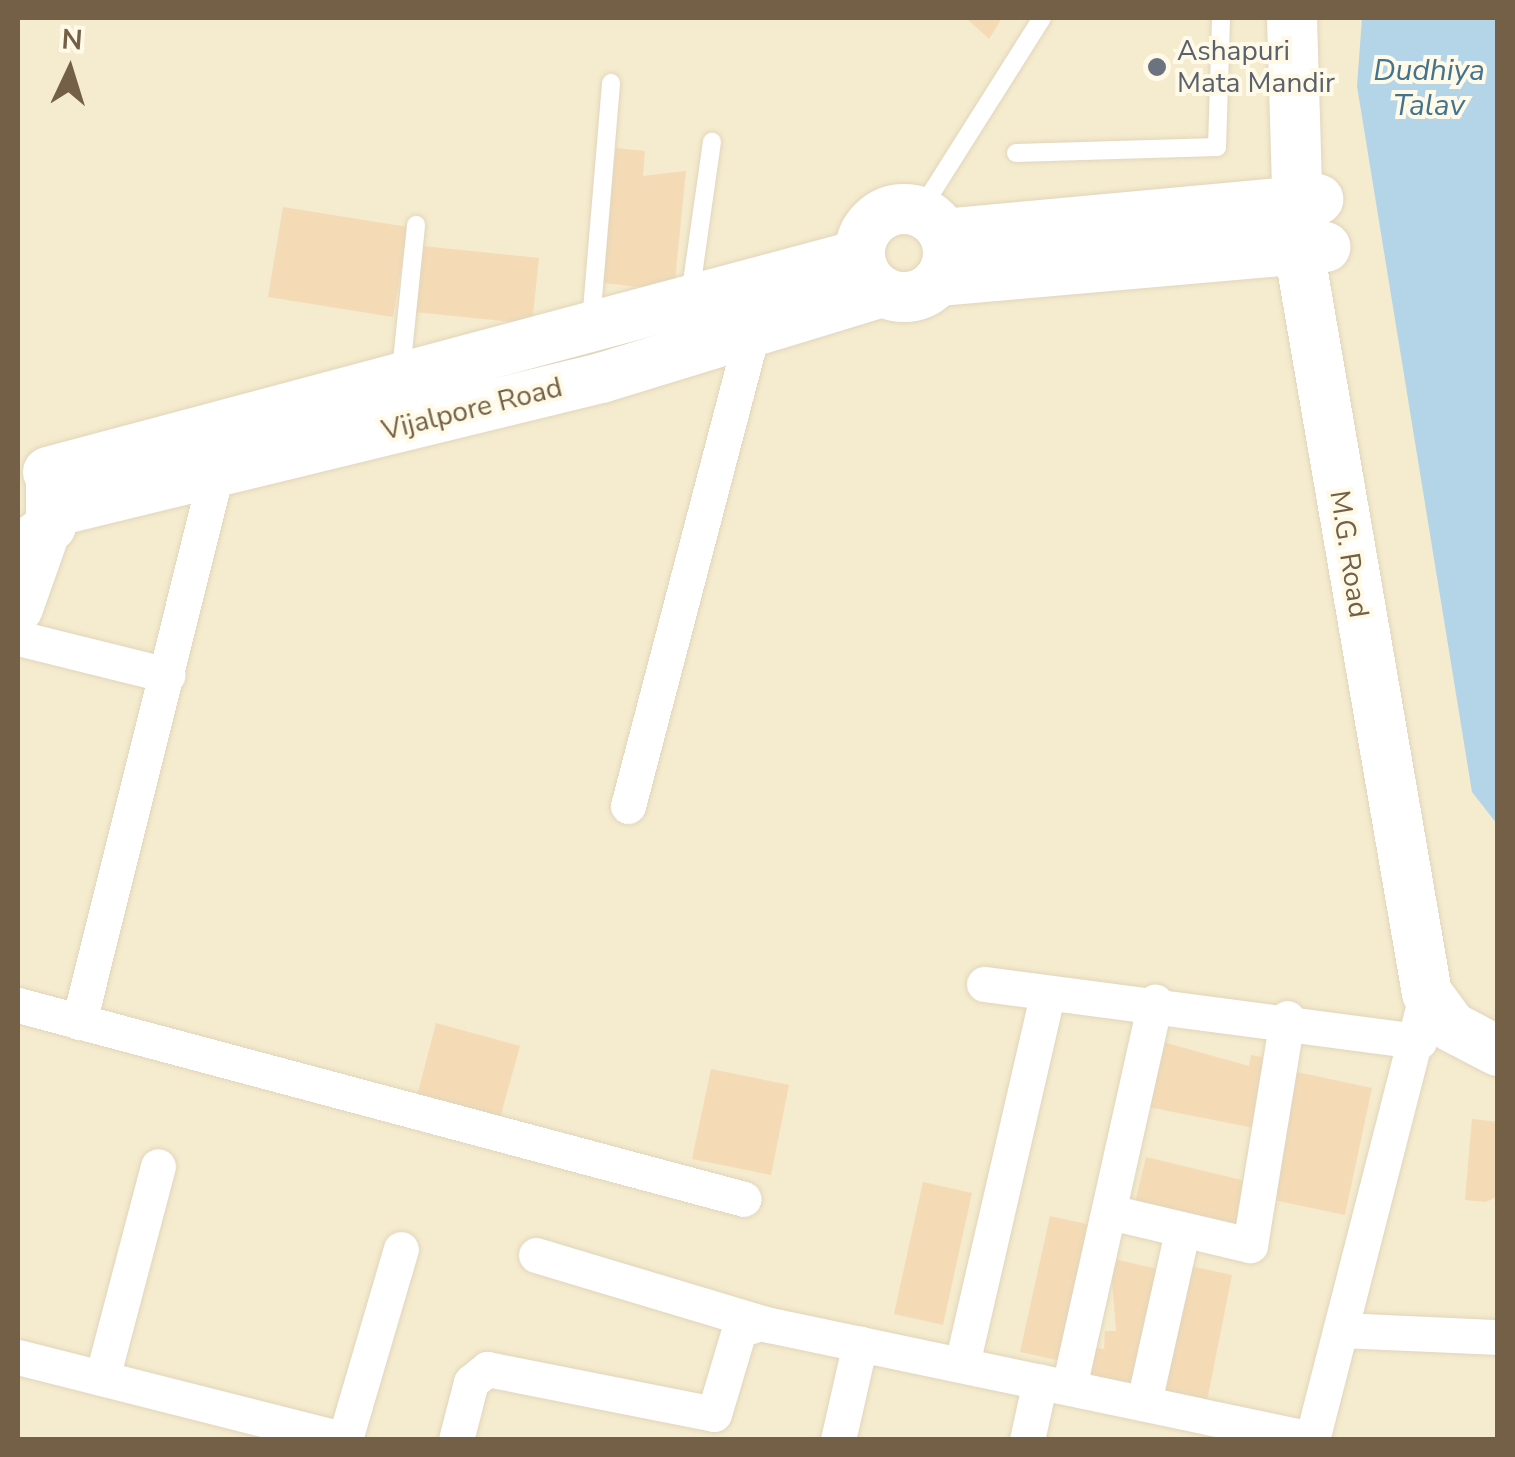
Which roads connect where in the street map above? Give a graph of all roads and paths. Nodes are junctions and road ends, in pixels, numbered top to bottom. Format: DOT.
graph roads {
  1 [pos="1042,18"];
  2 [pos="1221,18"];
  3 [pos="1292,18"];
  4 [pos="1321,18"];
  5 [pos="612,84"];
  6 [pos="712,142"];
  7 [pos="1016,153"];
  8 [pos="416,225"];
  9 [pos="1309,225"];
  10 [pos="934,242"];
  11 [pos="871,274"];
  12 [pos="688,306"];
  13 [pos="758,308"];
  14 [pos="590,333"];
  15 [pos="400,382"];
  16 [pos="228,423"];
  17 [pos="217,470"];
  18 [pos="36,506"];
  19 [pos="18,608"];
  20 [pos="18,638"];
  21 [pos="167,675"];
  22 [pos="628,806"];
  23 [pos="984,984"];
  24 [pos="1047,998"];
  25 [pos="1155,1002"];
  26 [pos="18,1005"];
  27 [pos="1423,1017"];
  28 [pos="1287,1018"];
  29 [pos="78,1022"];
  30 [pos="1498,1034"];
  31 [pos="1498,1051"];
  32 [pos="158,1166"];
  33 [pos="744,1199"];
  34 [pos="1110,1212"];
  35 [pos="1182,1232"];
  36 [pos="401,1249"];
  37 [pos="536,1255"];
  38 [pos="770,1325"];
  39 [pos="1342,1330"];
  40 [pos="1498,1337"];
  41 [pos="860,1344"];
  42 [pos="18,1356"];
  43 [pos="962,1364"];
  44 [pos="102,1378"];
  45 [pos="1055,1384"];
  46 [pos="1144,1402"];
  47 [pos="346,1439"];
  48 [pos="1312,1439"];
  49 [pos="456,1440"];
  50 [pos="838,1440"];
  51 [pos="1027,1440"];
  1 -- 10 [label="lane"];
  2 -- 7 [label="lane"];
  3 -- 9 [label="main road, M.G. Road"];
  4 -- 9 [label="main road"];
  5 -- 14 [label="lane"];
  6 -- 12 [label="lane"];
  8 -- 15 [label="lane"];
  9 -- 10 [label="main road, Vijalpore Road"];
  9 -- 27 [label="main road, M.G. Road"];
  9 -- 30 [label="main road"];
  10 -- 11 [label="main road, Vijalpore Road"];
  10 -- 11 [label="main road, Vijalpore Road"];
  11 -- 13 [label="main road, Vijalpore Road"];
  12 -- 13 [label="main road, Vijalpore Road"];
  12 -- 14 [label="main road, Vijalpore Road"];
  13 -- 17 [label="main road, Vijalpore Road"];
  13 -- 22 [label="street"];
  14 -- 15 [label="main road, Vijalpore Road"];
  15 -- 16 [label="main road, Vijalpore Road"];
  16 -- 17 [label="street"];
  16 -- 18 [label="main road, Vijalpore Road"];
  17 -- 18 [label="main road, Vijalpore Road"];
  17 -- 21 [label="street"];
  18 -- 19 [label="main road"];
  20 -- 21 [label="street"];
  21 -- 29 [label="street"];
  23 -- 24 [label="street"];
  24 -- 25 [label="street"];
  24 -- 43 [label="street"];
  25 -- 28 [label="street"];
  25 -- 34 [label="street"];
  26 -- 29 [label="street"];
  27 -- 28 [label="street"];
  27 -- 31 [label="main road"];
  27 -- 39 [label="street"];
  28 -- 35 [label="street"];
  29 -- 33 [label="street"];
  32 -- 44 [label="street"];
  34 -- 35 [label="street"];
  34 -- 45 [label="street"];
  35 -- 46 [label="street"];
  36 -- 47 [label="street"];
  37 -- 38 [label="street"];
  38 -- 41 [label="street"];
  38 -- 49 [label="street"];
  39 -- 40 [label="street"];
  39 -- 48 [label="street"];
  41 -- 43 [label="street"];
  41 -- 50 [label="street"];
  42 -- 44 [label="street"];
  43 -- 45 [label="street"];
  44 -- 47 [label="street"];
  45 -- 46 [label="street"];
  45 -- 51 [label="street"];
  46 -- 48 [label="street"];
}
